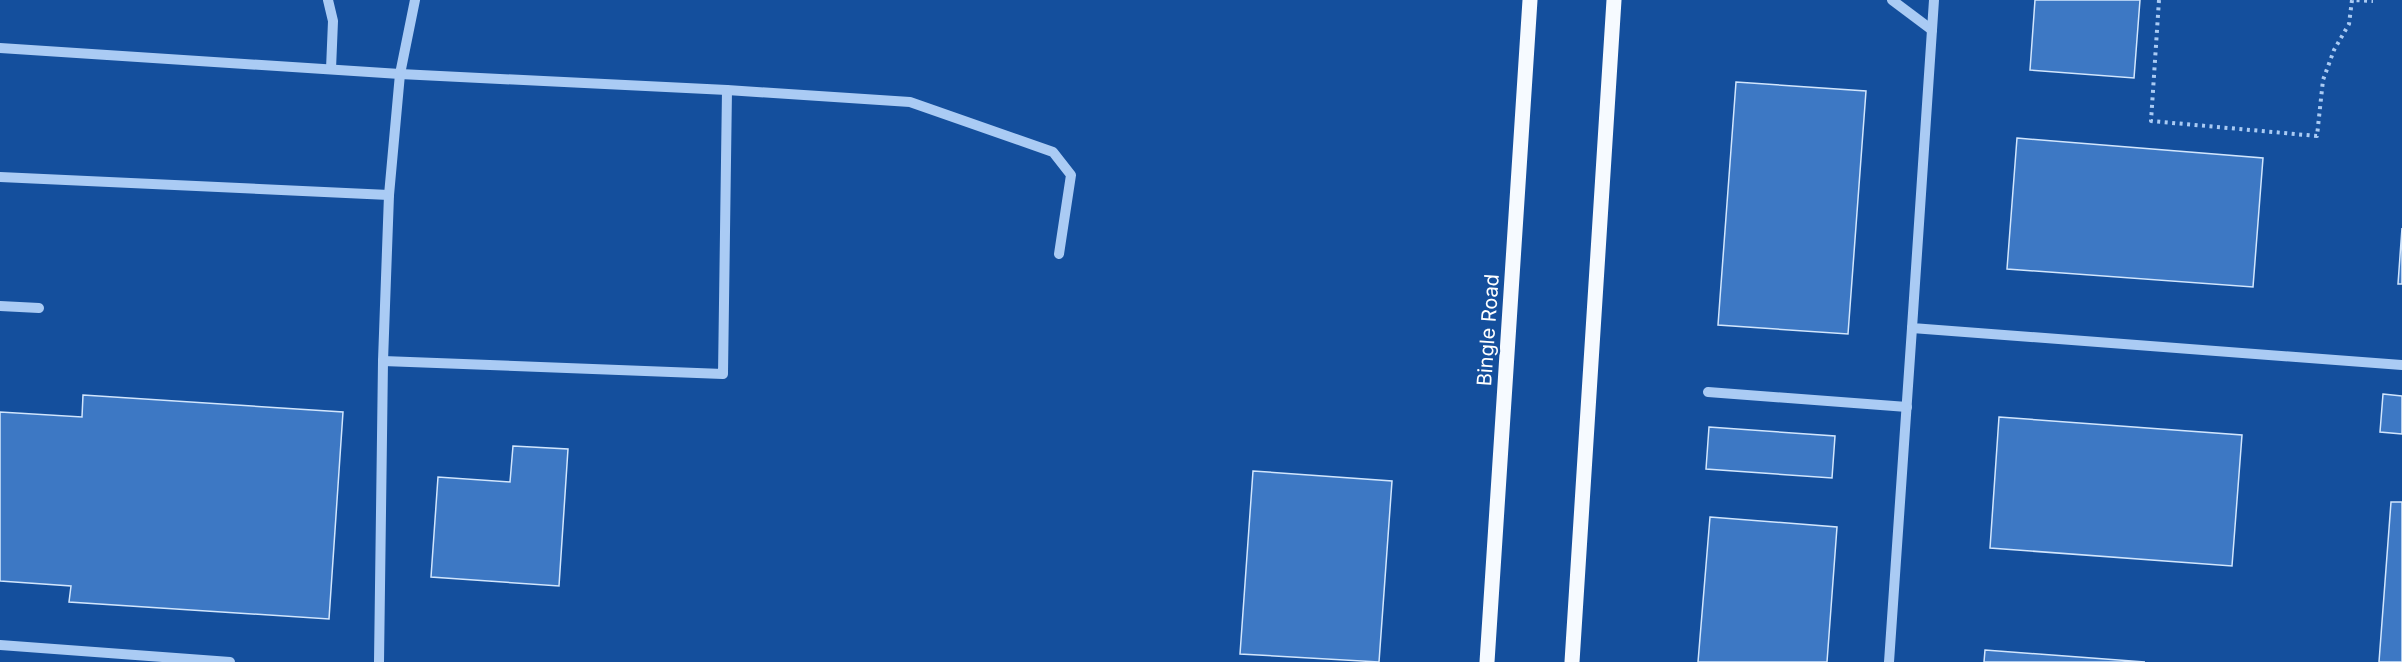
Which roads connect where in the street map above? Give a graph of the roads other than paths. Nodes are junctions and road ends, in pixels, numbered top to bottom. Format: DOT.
graph roads {
  1 [pos="328,0"];
  2 [pos="415,0"];
  3 [pos="1530,0"];
  4 [pos="1614,0"];
  5 [pos="1892,0"];
  6 [pos="1934,0"];
  7 [pos="1932,30"];
  8 [pos="0,48"];
  9 [pos="331,69"];
  10 [pos="400,74"];
  11 [pos="727,90"];
  12 [pos="0,177"];
  13 [pos="389,195"];
  14 [pos="1059,254"];
  15 [pos="0,306"];
  16 [pos="39,308"];
  17 [pos="1912,328"];
  18 [pos="383,361"];
  19 [pos="2402,365"];
  20 [pos="1708,392"];
  21 [pos="1907,407"];
  22 [pos="0,645"];
  23 [pos="230,662"];
  24 [pos="379,662"];
  25 [pos="1487,662"];
  26 [pos="1572,662"];
  27 [pos="1889,662"];
  1 -- 9 [label="lane"];
  2 -- 10 [label="lane"];
  3 -- 25 [label="main road, Bingle Road"];
  4 -- 26 [label="main road"];
  5 -- 7 [label="lane"];
  6 -- 7 [label="lane"];
  7 -- 17 [label="lane"];
  8 -- 9 [label="lane"];
  9 -- 10 [label="lane"];
  10 -- 11 [label="lane"];
  10 -- 13 [label="lane"];
  11 -- 14 [label="lane"];
  11 -- 18 [label="lane"];
  12 -- 13 [label="lane"];
  13 -- 18 [label="lane"];
  15 -- 16 [label="lane"];
  17 -- 19 [label="lane"];
  17 -- 21 [label="lane"];
  18 -- 24 [label="lane"];
  20 -- 21 [label="lane"];
  21 -- 27 [label="lane"];
  22 -- 23 [label="lane"];
}
